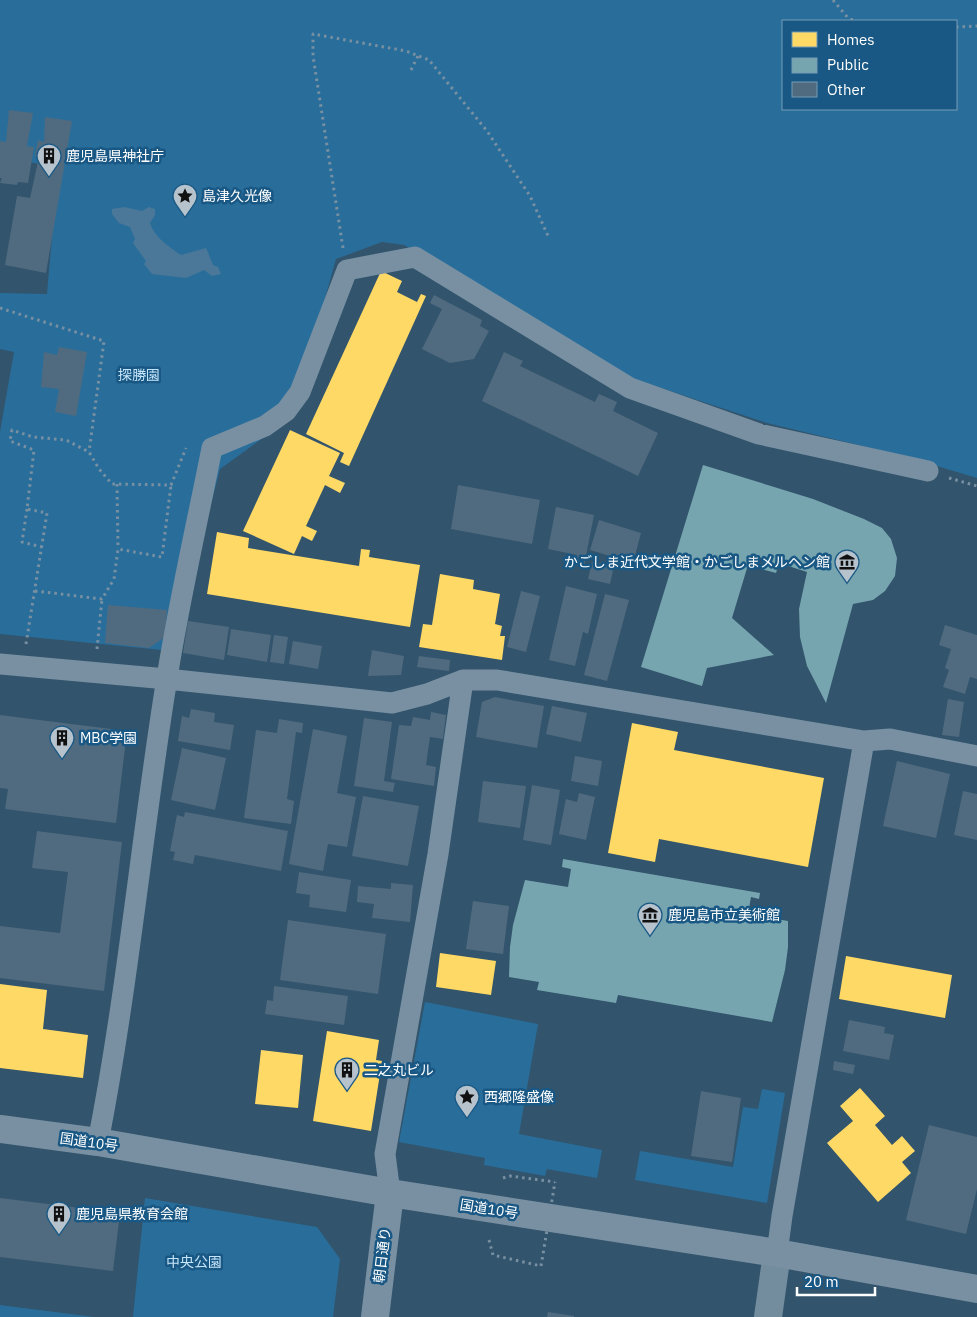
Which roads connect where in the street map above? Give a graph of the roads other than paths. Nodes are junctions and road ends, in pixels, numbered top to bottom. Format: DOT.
graph roads {
  1 [pos="928,472"];
  2 [pos="0,664"];
  3 [pos="167,679"];
  4 [pos="463,680"];
  5 [pos="864,741"];
  6 [pos="977,756"];
  7 [pos="0,1130"];
  8 [pos="98,1142"];
  9 [pos="390,1193"];
  10 [pos="777,1253"];
  11 [pos="977,1290"];
  12 [pos="375,1317"];
  13 [pos="768,1317"];
  1 -- 3 [label="street"];
  2 -- 3 [label="street"];
  3 -- 4 [label="street"];
  3 -- 8 [label="street"];
  4 -- 5 [label="street"];
  4 -- 9 [label="street"];
  5 -- 6 [label="street"];
  5 -- 10 [label="street"];
  7 -- 8 [label="highway, 国道10号"];
  8 -- 9 [label="highway, 国道10号"];
  9 -- 10 [label="highway, 国道10号"];
  9 -- 12 [label="highway, 朝日通り"];
  10 -- 11 [label="highway, 国道10号"];
  10 -- 13 [label="street"];
}
